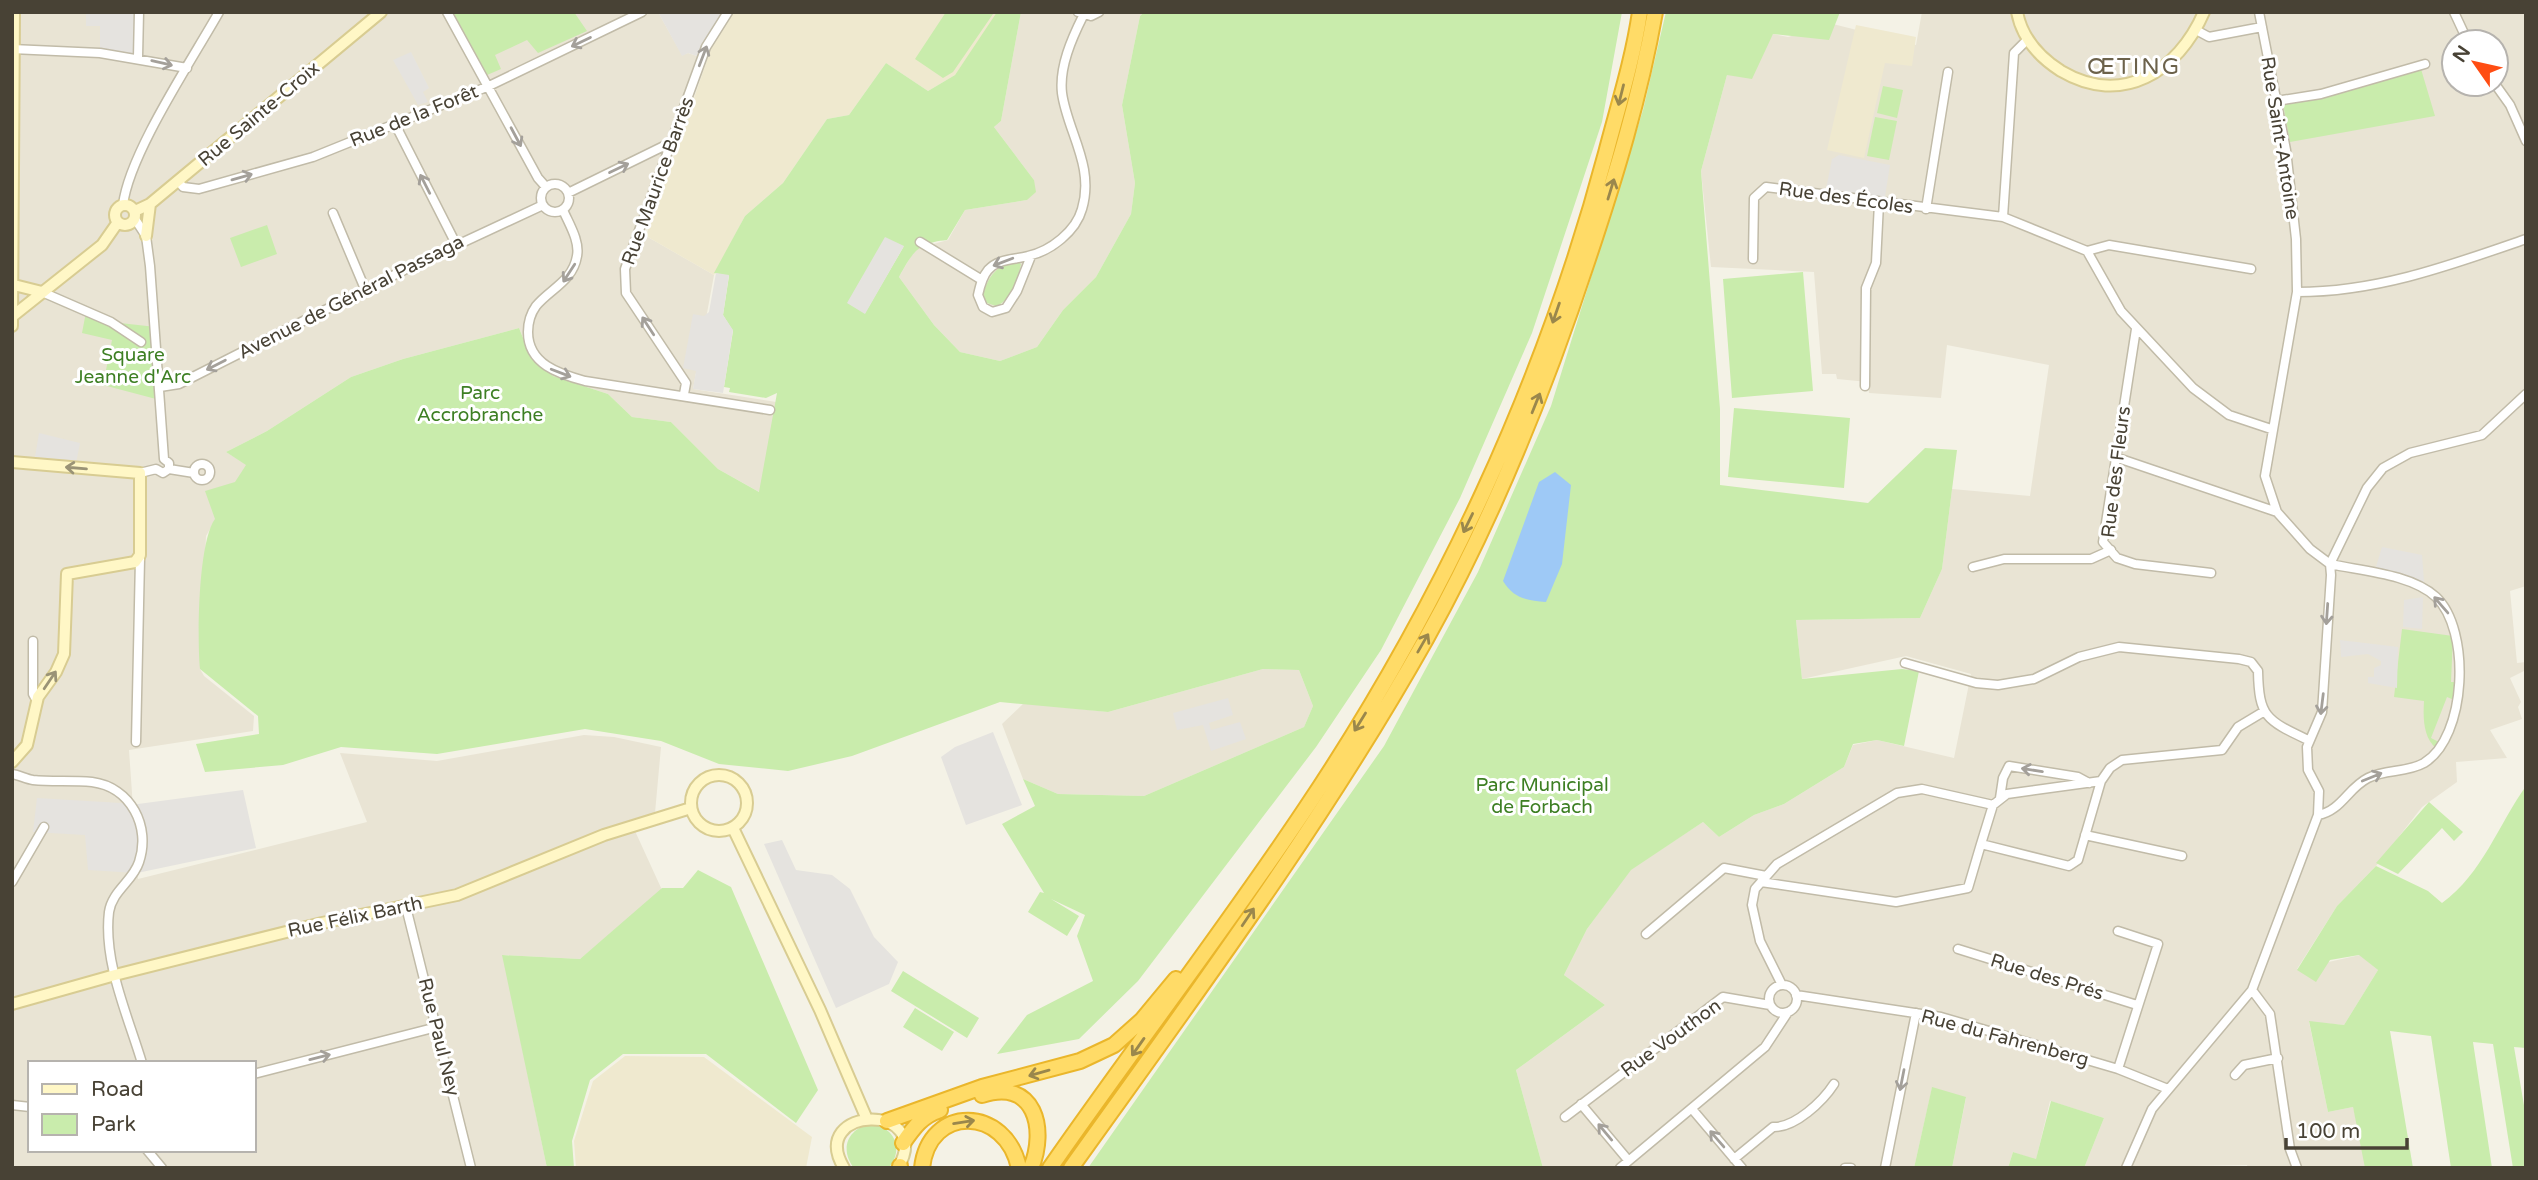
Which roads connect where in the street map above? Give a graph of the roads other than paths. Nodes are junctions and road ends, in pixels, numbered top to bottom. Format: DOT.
graph roads {
  1 [pos="13,12"];
  2 [pos="139,12"];
  3 [pos="219,12"];
  4 [pos="381,12"];
  5 [pos="447,12"];
  6 [pos="642,12"];
  7 [pos="728,12"];
  8 [pos="1099,12"];
  9 [pos="1640,12"];
  10 [pos="1655,12"];
  11 [pos="2017,12"];
  12 [pos="2204,12"];
  13 [pos="2259,12"];
  14 [pos="2454,12"];
  15 [pos="1080,14"];
  16 [pos="2262,26"];
  17 [pos="2461,28"];
  18 [pos="2196,30"];
  19 [pos="2027,40"];
  20 [pos="13,49"];
  21 [pos="138,57"];
  22 [pos="2425,64"];
  23 [pos="187,68"];
  24 [pos="1948,72"];
  25 [pos="489,86"];
  26 [pos="2505,98"];
  27 [pos="2276,101"];
  28 [pos="395,124"];
  29 [pos="2526,141"];
  30 [pos="670,143"];
  31 [pos="178,181"];
  32 [pos="13,184"];
  33 [pos="546,187"];
  34 [pos="568,193"];
  35 [pos="1879,203"];
  36 [pos="150,204"];
  37 [pos="123,205"];
  38 [pos="543,205"];
  39 [pos="1926,209"];
  40 [pos="562,210"];
  41 [pos="333,213"];
  42 [pos="135,215"];
  43 [pos="2003,217"];
  44 [pos="118,222"];
  45 [pos="146,236"];
  46 [pos="2526,239"];
  47 [pos="920,242"];
  48 [pos="456,244"];
  49 [pos="2087,251"];
  50 [pos="1031,256"];
  51 [pos="1753,259"];
  52 [pos="2251,269"];
  53 [pos="982,279"];
  54 [pos="14,285"];
  55 [pos="365,289"];
  56 [pos="42,292"];
  57 [pos="2297,292"];
  58 [pos="13,321"];
  59 [pos="2136,330"];
  60 [pos="141,342"];
  61 [pos="1865,386"];
  62 [pos="160,387"];
  63 [pos="684,394"];
  64 [pos="2526,394"];
  65 [pos="769,410"];
  66 [pos="2271,429"];
  67 [pos="2115,457"];
  68 [pos="164,460"];
  69 [pos="12,462"];
  70 [pos="156,469"];
  71 [pos="169,470"];
  72 [pos="140,473"];
  73 [pos="194,473"];
  74 [pos="2277,512"];
  75 [pos="2111,551"];
  76 [pos="140,559"];
  77 [pos="2330,564"];
  78 [pos="1973,567"];
  79 [pos="2211,573"];
  80 [pos="33,641"];
  81 [pos="1905,663"];
  82 [pos="37,701"];
  83 [pos="2263,712"];
  84 [pos="2308,740"];
  85 [pos="136,742"];
  86 [pos="13,761"];
  87 [pos="16,775"];
  88 [pos="2101,781"];
  89 [pos="2089,783"];
  90 [pos="2000,799"];
  91 [pos="1993,806"];
  92 [pos="691,808"];
  93 [pos="2318,815"];
  94 [pos="44,827"];
  95 [pos="733,828"];
  96 [pos="2085,835"];
  97 [pos="1981,844"];
  98 [pos="2182,856"];
  99 [pos="1763,879"];
  100 [pos="12,882"];
  101 [pos="406,907"];
  102 [pos="1220,931"];
  103 [pos="2118,931"];
  104 [pos="1646,934"];
  105 [pos="1958,949"];
  106 [pos="115,975"];
  107 [pos="1782,985"];
  108 [pos="2252,990"];
  109 [pos="1796,995"];
  110 [pos="12,1004"];
  111 [pos="1770,1005"];
  112 [pos="2137,1005"];
  113 [pos="1788,1012"];
  114 [pos="1916,1013"];
  115 [pos="437,1027"];
  116 [pos="2278,1058"];
  117 [pos="141,1061"];
  118 [pos="2118,1069"];
  119 [pos="256,1073"];
  120 [pos="2235,1075"];
  121 [pos="1834,1084"];
  122 [pos="2168,1089"];
  123 [pos="1581,1104"];
  124 [pos="1692,1110"];
  125 [pos="866,1117"];
  126 [pos="1565,1117"];
  127 [pos="887,1121"];
  128 [pos="904,1143"];
  129 [pos="149,1152"];
  130 [pos="1734,1159"];
  131 [pos="1628,1160"];
  132 [pos="899,1167"];
  133 [pos="162,1168"];
  134 [pos="471,1168"];
  135 [pos="844,1168"];
  136 [pos="922,1168"];
  137 [pos="1019,1168"];
  138 [pos="1031,1168"];
  139 [pos="1050,1168"];
  140 [pos="1070,1168"];
  141 [pos="1620,1168"];
  142 [pos="1742,1168"];
  143 [pos="1845,1168"];
  144 [pos="1852,1168"];
  145 [pos="1885,1168"];
  146 [pos="2126,1168"];
  147 [pos="2297,1168"];
  1 -- 20 [label="street"];
  2 -- 21 [label="street"];
  3 -- 23 [label="street"];
  4 -- 31 [label="street, Rue Sainte-Croix"];
  5 -- 25 [label="street"];
  6 -- 25 [label="street, Rue de la Forêt, one-way"];
  30 -- 7 [label="street, Rue Maurice Barrès, one-way"];
  8 -- 15 [label="street"];
  9 -- 102 [label="highway, one-way"];
  140 -- 10 [label="highway, one-way"];
  11 -- 19 [label="street"];
  12 -- 18 [label="street"];
  13 -- 16 [label="street, Rue Saint-Antoine"];
  14 -- 17 [label="street"];
  15 -- 50 [label="street"];
  16 -- 18 [label="street"];
  16 -- 27 [label="street, Rue Saint-Antoine"];
  18 -- 19 [label="street"];
  19 -- 43 [label="street"];
  20 -- 21 [label="street"];
  20 -- 32 [label="street"];
  21 -- 23 [label="street, one-way"];
  22 -- 27 [label="street"];
  23 -- 37 [label="street"];
  24 -- 39 [label="street"];
  25 -- 28 [label="street, Rue de la Forêt"];
  25 -- 33 [label="street, one-way"];
  26 -- 29 [label="street"];
  27 -- 57 [label="street, Rue Saint-Antoine"];
  31 -- 28 [label="street, Rue de la Forêt, one-way"];
  48 -- 28 [label="street, one-way"];
  34 -- 30 [label="street, one-way"];
  63 -- 30 [label="street, Rue Maurice Barrès, one-way"];
  31 -- 36 [label="street, Rue Sainte-Croix"];
  32 -- 54 [label="street"];
  33 -- 34 [label="street"];
  33 -- 38 [label="street"];
  34 -- 40 [label="street"];
  35 -- 39 [label="street, Rue des Écoles"];
  35 -- 51 [label="street, Rue des Écoles"];
  35 -- 61 [label="street"];
  36 -- 42 [label="street, Rue Sainte-Croix"];
  36 -- 45 [label="street"];
  37 -- 42 [label="street"];
  37 -- 44 [label="street"];
  38 -- 40 [label="street"];
  38 -- 48 [label="street, Avenue de Général Passaga"];
  39 -- 43 [label="street, Rue des Écoles"];
  40 -- 63 [label="street, one-way"];
  41 -- 55 [label="street"];
  42 -- 44 [label="street, Rue Sainte-Croix"];
  42 -- 45 [label="street"];
  43 -- 49 [label="street, Rue des Écoles"];
  44 -- 56 [label="street"];
  45 -- 62 [label="street"];
  46 -- 57 [label="street"];
  47 -- 53 [label="street"];
  48 -- 55 [label="street, Avenue de Général Passaga"];
  49 -- 52 [label="street"];
  49 -- 59 [label="street"];
  50 -- 53 [label="street, one-way"];
  50 -- 53 [label="street"];
  54 -- 56 [label="street"];
  54 -- 58 [label="street"];
  55 -- 62 [label="street, Avenue de Général Passaga, one-way"];
  56 -- 58 [label="street"];
  56 -- 60 [label="street"];
  57 -- 66 [label="street, Rue Saint-Antoine"];
  59 -- 66 [label="street"];
  59 -- 67 [label="street, Rue des Fleurs"];
  62 -- 68 [label="street"];
  63 -- 65 [label="street"];
  64 -- 77 [label="street"];
  66 -- 74 [label="street, Rue Saint-Antoine"];
  67 -- 74 [label="street"];
  67 -- 75 [label="street, Rue des Fleurs"];
  68 -- 70 [label="street"];
  68 -- 71 [label="street"];
  72 -- 69 [label="street, one-way"];
  70 -- 71 [label="street"];
  70 -- 72 [label="street"];
  71 -- 73 [label="street"];
  72 -- 76 [label="street"];
  74 -- 77 [label="street"];
  75 -- 78 [label="street"];
  75 -- 79 [label="street, Rue des Fleurs"];
  82 -- 76 [label="street, one-way"];
  76 -- 85 [label="street"];
  77 -- 84 [label="street, one-way"];
  93 -- 77 [label="street, one-way"];
  80 -- 82 [label="street"];
  81 -- 83 [label="street"];
  82 -- 86 [label="street"];
  83 -- 84 [label="street"];
  83 -- 88 [label="street"];
  84 -- 93 [label="street"];
  86 -- 87 [label="street"];
  87 -- 106 [label="street"];
  88 -- 89 [label="street"];
  88 -- 96 [label="street"];
  89 -- 90 [label="street"];
  89 -- 90 [label="street, one-way"];
  90 -- 91 [label="street"];
  91 -- 97 [label="street"];
  91 -- 99 [label="street"];
  92 -- 95 [label="street"];
  92 -- 95 [label="street"];
  92 -- 101 [label="street, Rue Félix Barth"];
  93 -- 108 [label="street"];
  94 -- 100 [label="street"];
  95 -- 125 [label="street"];
  96 -- 97 [label="street"];
  96 -- 98 [label="street"];
  97 -- 99 [label="street"];
  99 -- 104 [label="street"];
  99 -- 107 [label="street"];
  101 -- 106 [label="street, Rue Félix Barth"];
  101 -- 115 [label="street, Rue Paul Ney"];
  102 -- 127 [label="highway, one-way"];
  102 -- 139 [label="highway, one-way"];
  103 -- 112 [label="street"];
  105 -- 112 [label="street, Rue des Prés"];
  106 -- 110 [label="street, Rue Félix Barth"];
  106 -- 117 [label="street"];
  107 -- 109 [label="street"];
  107 -- 111 [label="street"];
  108 -- 116 [label="street"];
  108 -- 122 [label="street"];
  109 -- 113 [label="street"];
  109 -- 114 [label="street, Rue du Fahrenberg"];
  111 -- 113 [label="street"];
  111 -- 123 [label="street, Rue Vouthon"];
  112 -- 118 [label="street"];
  113 -- 124 [label="street"];
  114 -- 118 [label="street, Rue du Fahrenberg"];
  114 -- 145 [label="street, one-way"];
  119 -- 115 [label="street, one-way"];
  115 -- 134 [label="street, Rue Paul Ney"];
  116 -- 120 [label="street"];
  116 -- 147 [label="street"];
  118 -- 122 [label="street, Rue du Fahrenberg"];
  121 -- 130 [label="street"];
  122 -- 146 [label="street"];
  123 -- 126 [label="street, Rue Vouthon"];
  131 -- 123 [label="street, one-way"];
  130 -- 124 [label="street, one-way"];
  124 -- 131 [label="street"];
  125 -- 127 [label="street"];
  125 -- 135 [label="street"];
  127 -- 128 [label="street"];
  128 -- 132 [label="street"];
  128 -- 138 [label="highway"];
  129 -- 133 [label="street"];
  130 -- 142 [label="street"];
  131 -- 141 [label="street"];
  136 -- 137 [label="highway, one-way"];
  143 -- 144 [label="street"];
}
